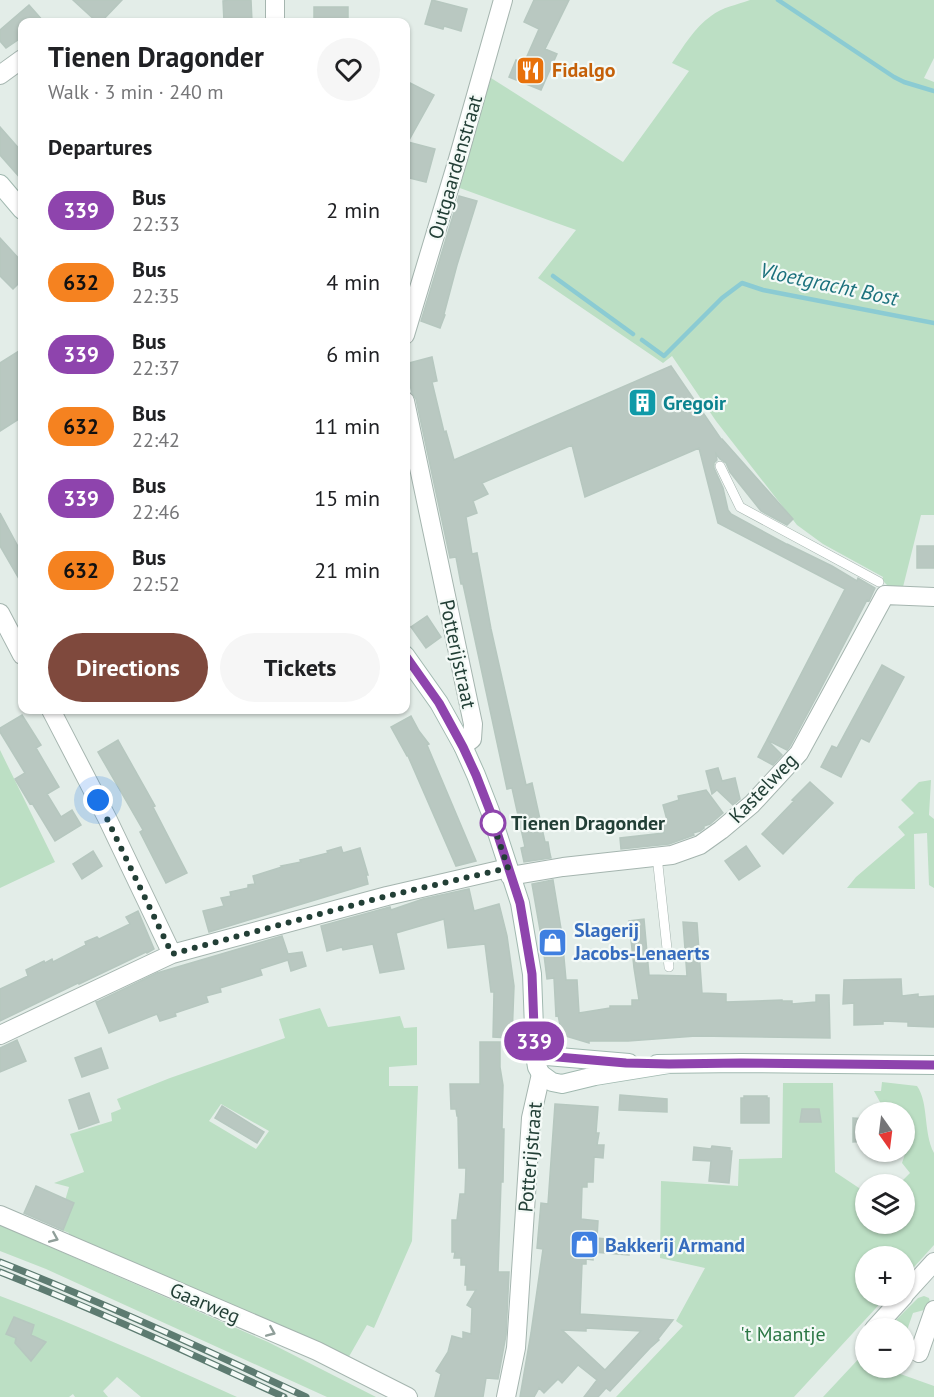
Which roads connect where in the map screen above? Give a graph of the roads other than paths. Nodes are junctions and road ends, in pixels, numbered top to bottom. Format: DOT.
graph roads {
  1 [pos="275,0"];
  2 [pos="503,0"];
  3 [pos="275,18"];
  4 [pos="18,61"];
  5 [pos="0,75"];
  6 [pos="0,184"];
  7 [pos="18,205"];
  8 [pos="410,317"];
  9 [pos="410,425"];
  10 [pos="720,466"];
  11 [pos="879,582"];
  12 [pos="934,597"];
  13 [pos="0,613"];
  14 [pos="18,647"];
  15 [pos="410,662"];
  16 [pos="53,714"];
  17 [pos="463,747"];
  18 [pos="657,856"];
  19 [pos="509,872"];
  20 [pos="172,954"];
  21 [pos="669,967"];
  22 [pos="0,1035"];
  23 [pos="535,1055"];
  24 [pos="669,1064"];
  25 [pos="934,1065"];
  26 [pos="541,1074"];
  27 [pos="0,1215"];
  28 [pos="934,1262"];
  29 [pos="915,1283"];
  30 [pos="894,1306"];
  31 [pos="934,1310"];
  32 [pos="884,1318"];
  33 [pos="919,1353"];
  34 [pos="408,1397"];
  35 [pos="507,1397"];
  1 -- 3 [label="street"];
  2 -- 8 [label="street, Outgaardenstraat"];
  4 -- 5 [label="street"];
  6 -- 7 [label="street"];
  9 -- 17 [label="street, Potterijstraat"];
  10 -- 11 [label="lane"];
  12 -- 18 [label="street, Kastelweg"];
  13 -- 14 [label="street"];
  15 -- 17 [label="street"];
  16 -- 20 [label="street"];
  17 -- 19 [label="street, Potterijstraat"];
  18 -- 19 [label="street, Kastelweg"];
  18 -- 21 [label="lane"];
  19 -- 20 [label="street, Kastelweg"];
  19 -- 23 [label="street, Potterijstraat"];
  20 -- 22 [label="street, Kastelweg"];
  23 -- 24 [label="street"];
  23 -- 26 [label="street, Potterijstraat"];
  24 -- 25 [label="street"];
  24 -- 26 [label="street"];
  26 -- 35 [label="street, Potterijstraat"];
  27 -- 34 [label="street, Gaarweg, one-way"];
  28 -- 29 [label="street"];
  30 -- 32 [label="street"];
  31 -- 33 [label="street"];
}
